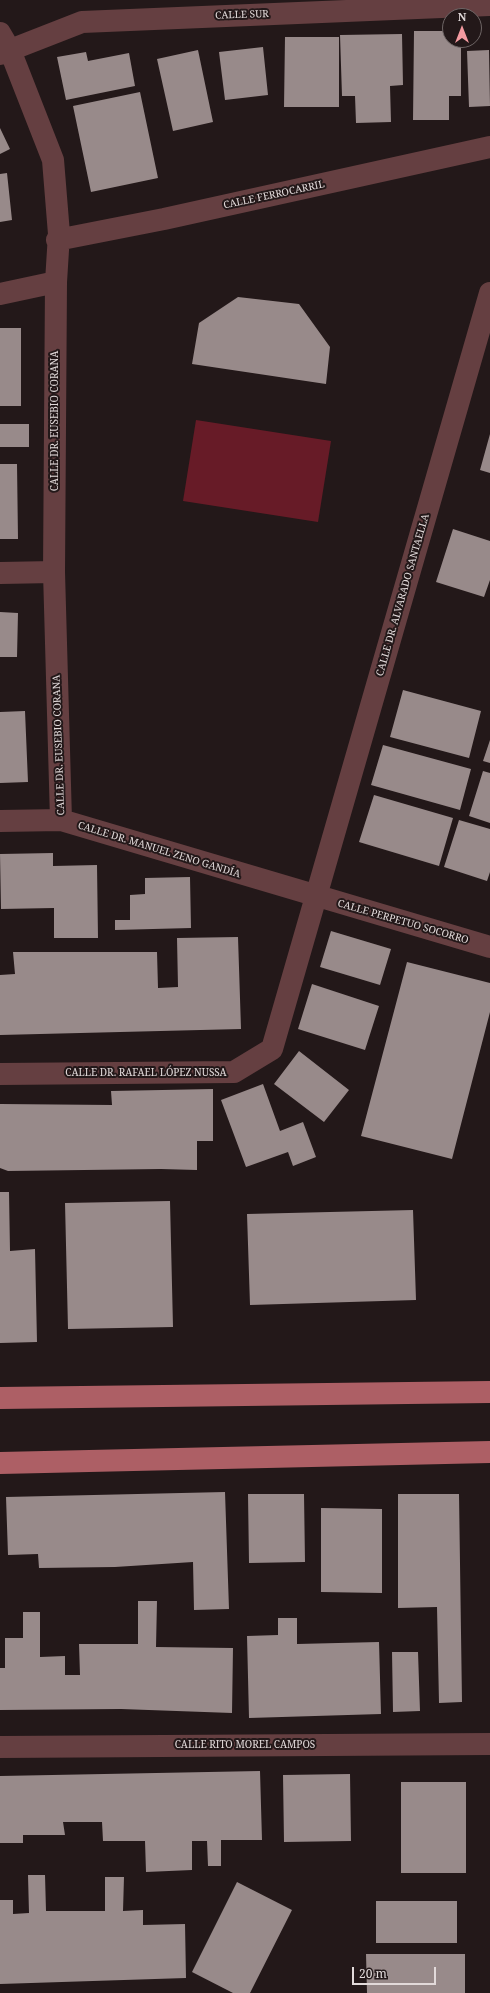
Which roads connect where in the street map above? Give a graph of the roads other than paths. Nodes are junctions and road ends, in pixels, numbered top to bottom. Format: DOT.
graph roads {
  1 [pos="490,5"];
  2 [pos="3,46"];
  3 [pos="490,147"];
  4 [pos="57,240"];
  5 [pos="56,282"];
  6 [pos="0,294"];
  7 [pos="490,294"];
  8 [pos="54,572"];
  9 [pos="0,573"];
  10 [pos="61,820"];
  11 [pos="0,821"];
  12 [pos="315,897"];
  13 [pos="490,947"];
  14 [pos="0,1074"];
  15 [pos="490,1392"];
  16 [pos="0,1398"];
  17 [pos="490,1452"];
  18 [pos="0,1463"];
  19 [pos="490,1744"];
  20 [pos="0,1747"];
  1 -- 2 [label="street, CALLE SUR"];
  2 -- 4 [label="street, CALLE DR. EUSEBIO CORANA"];
  3 -- 4 [label="street, CALLE FERROCARRIL"];
  4 -- 5 [label="street, CALLE DR. EUSEBIO CORANA"];
  5 -- 6 [label="street"];
  5 -- 8 [label="street, CALLE DR. EUSEBIO CORANA"];
  7 -- 12 [label="street, CALLE DR. ALVARADO SANTAELLA"];
  8 -- 9 [label="street"];
  8 -- 10 [label="street, CALLE DR. EUSEBIO CORANA"];
  10 -- 11 [label="street, CALLE DR. MANUEL ZENO GANDÍA"];
  10 -- 12 [label="street, CALLE DR. MANUEL ZENO GANDÍA"];
  12 -- 13 [label="street, CALLE PERPETUO SOCORRO"];
  12 -- 14 [label="street, CALLE DR. RAFAEL LÓPEZ NUSSA"];
  15 -- 16 [label="main road"];
  17 -- 18 [label="main road"];
  19 -- 20 [label="street, CALLE RITO MOREL CAMPOS"];
}
